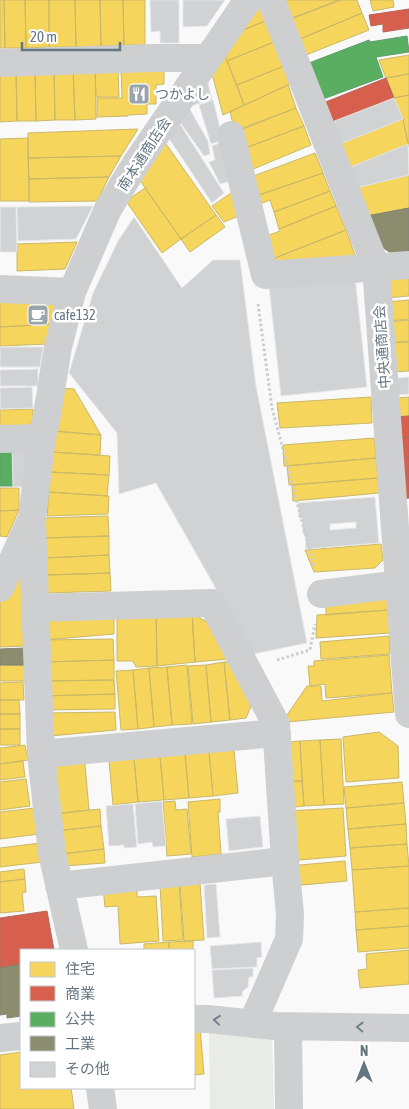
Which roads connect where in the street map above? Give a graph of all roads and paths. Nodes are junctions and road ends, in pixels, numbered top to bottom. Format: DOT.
graph roads {
  1 [pos="248,0"];
  2 [pos="271,0"];
  3 [pos="208,58"];
  4 [pos="0,63"];
  5 [pos="231,135"];
  6 [pos="409,265"];
  7 [pos="376,267"];
  8 [pos="265,276"];
  9 [pos="0,289"];
  10 [pos="72,292"];
  11 [pos="42,438"];
  12 [pos="0,439"];
  13 [pos="32,518"];
  14 [pos="3,576"];
  15 [pos="404,583"];
  16 [pos="321,594"];
  17 [pos="36,608"];
  18 [pos="248,669"];
  19 [pos="409,714"];
  20 [pos="277,733"];
  21 [pos="42,754"];
  22 [pos="285,861"];
  23 [pos="59,886"];
  24 [pos="74,949"];
  25 [pos="195,1019"];
  26 [pos="252,1024"];
  27 [pos="288,1026"];
  28 [pos="409,1028"];
  29 [pos="20,1036"];
  30 [pos="0,1038"];
  31 [pos="100,1089"];
  32 [pos="103,1109"];
  33 [pos="289,1109"];
  1 -- 3 [label="street, 南本通商店会"];
  2 -- 7 [label="street, 中央通商店会"];
  3 -- 4 [label="street"];
  3 -- 10 [label="street, 南本通商店会"];
  5 -- 8 [label="street"];
  6 -- 7 [label="street"];
  7 -- 8 [label="street"];
  7 -- 15 [label="street, 中央通商店会"];
  8 -- 16 [label="path"];
  9 -- 10 [label="street"];
  10 -- 11 [label="street, 南本通商店会"];
  11 -- 12 [label="street"];
  11 -- 13 [label="street, 南本通商店会"];
  13 -- 14 [label="street"];
  13 -- 17 [label="street"];
  15 -- 16 [label="street"];
  15 -- 19 [label="street, 中央通商店会"];
  16 -- 18 [label="path"];
  17 -- 18 [label="street"];
  17 -- 21 [label="street"];
  18 -- 20 [label="street"];
  20 -- 21 [label="street"];
  20 -- 22 [label="street"];
  21 -- 23 [label="street"];
  22 -- 23 [label="street"];
  22 -- 26 [label="street"];
  23 -- 24 [label="street"];
  26 -- 25 [label="street, one-way"];
  26 -- 27 [label="street"];
  28 -- 27 [label="street, one-way"];
  27 -- 33 [label="street"];
  29 -- 30 [label="street"];
  31 -- 32 [label="street"];
}
